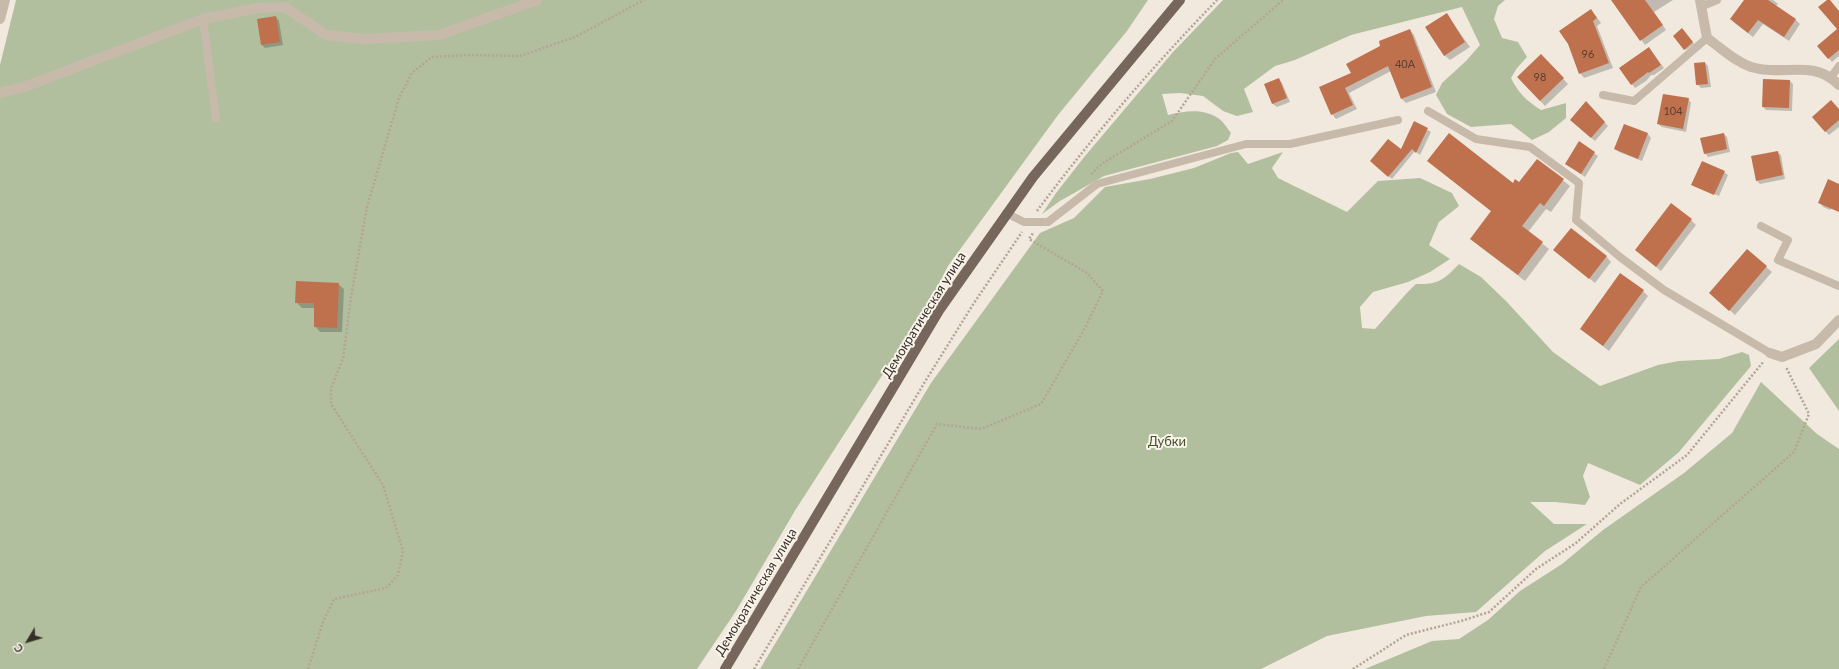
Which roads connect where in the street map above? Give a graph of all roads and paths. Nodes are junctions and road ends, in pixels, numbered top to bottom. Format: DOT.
graph roads {
  1 [pos="4,0"];
  2 [pos="537,0"];
  3 [pos="644,0"];
  4 [pos="1180,0"];
  5 [pos="1217,0"];
  6 [pos="1283,0"];
  7 [pos="1717,0"];
  8 [pos="1702,3"];
  9 [pos="0,19"];
  10 [pos="203,19"];
  11 [pos="1707,38"];
  12 [pos="1839,66"];
  13 [pos="1831,77"];
  14 [pos="1839,85"];
  15 [pos="0,93"];
  16 [pos="1603,95"];
  17 [pos="1428,111"];
  18 [pos="216,119"];
  19 [pos="1398,120"];
  20 [pos="1086,179"];
  21 [pos="1006,213"];
  22 [pos="1030,222"];
  23 [pos="1041,222"];
  24 [pos="1760,226"];
  25 [pos="1839,286"];
  26 [pos="1839,320"];
  27 [pos="1770,353"];
  28 [pos="1782,357"];
  29 [pos="308,669"];
  30 [pos="725,669"];
  31 [pos="754,669"];
  32 [pos="798,669"];
  33 [pos="1353,669"];
  34 [pos="1604,669"];
  1 -- 9 [label="street"];
  2 -- 10 [label="street"];
  3 -- 29 [label="path"];
  4 -- 21 [label="main road, Демократическая улица"];
  5 -- 22 [label="path"];
  6 -- 20 [label="path"];
  7 -- 8 [label="lane"];
  8 -- 11 [label="street"];
  10 -- 15 [label="street"];
  10 -- 18 [label="lane"];
  11 -- 13 [label="street"];
  11 -- 16 [label="lane"];
  12 -- 13 [label="lane"];
  13 -- 14 [label="street"];
  17 -- 27 [label="lane"];
  19 -- 23 [label="lane"];
  21 -- 22 [label="lane"];
  21 -- 30 [label="main road, Демократическая улица"];
  22 -- 23 [label="lane"];
  22 -- 31 [label="path"];
  23 -- 32 [label="path"];
  24 -- 25 [label="lane"];
  26 -- 28 [label="street"];
  27 -- 28 [label="street"];
  27 -- 33 [label="path"];
  28 -- 34 [label="path"];
}
